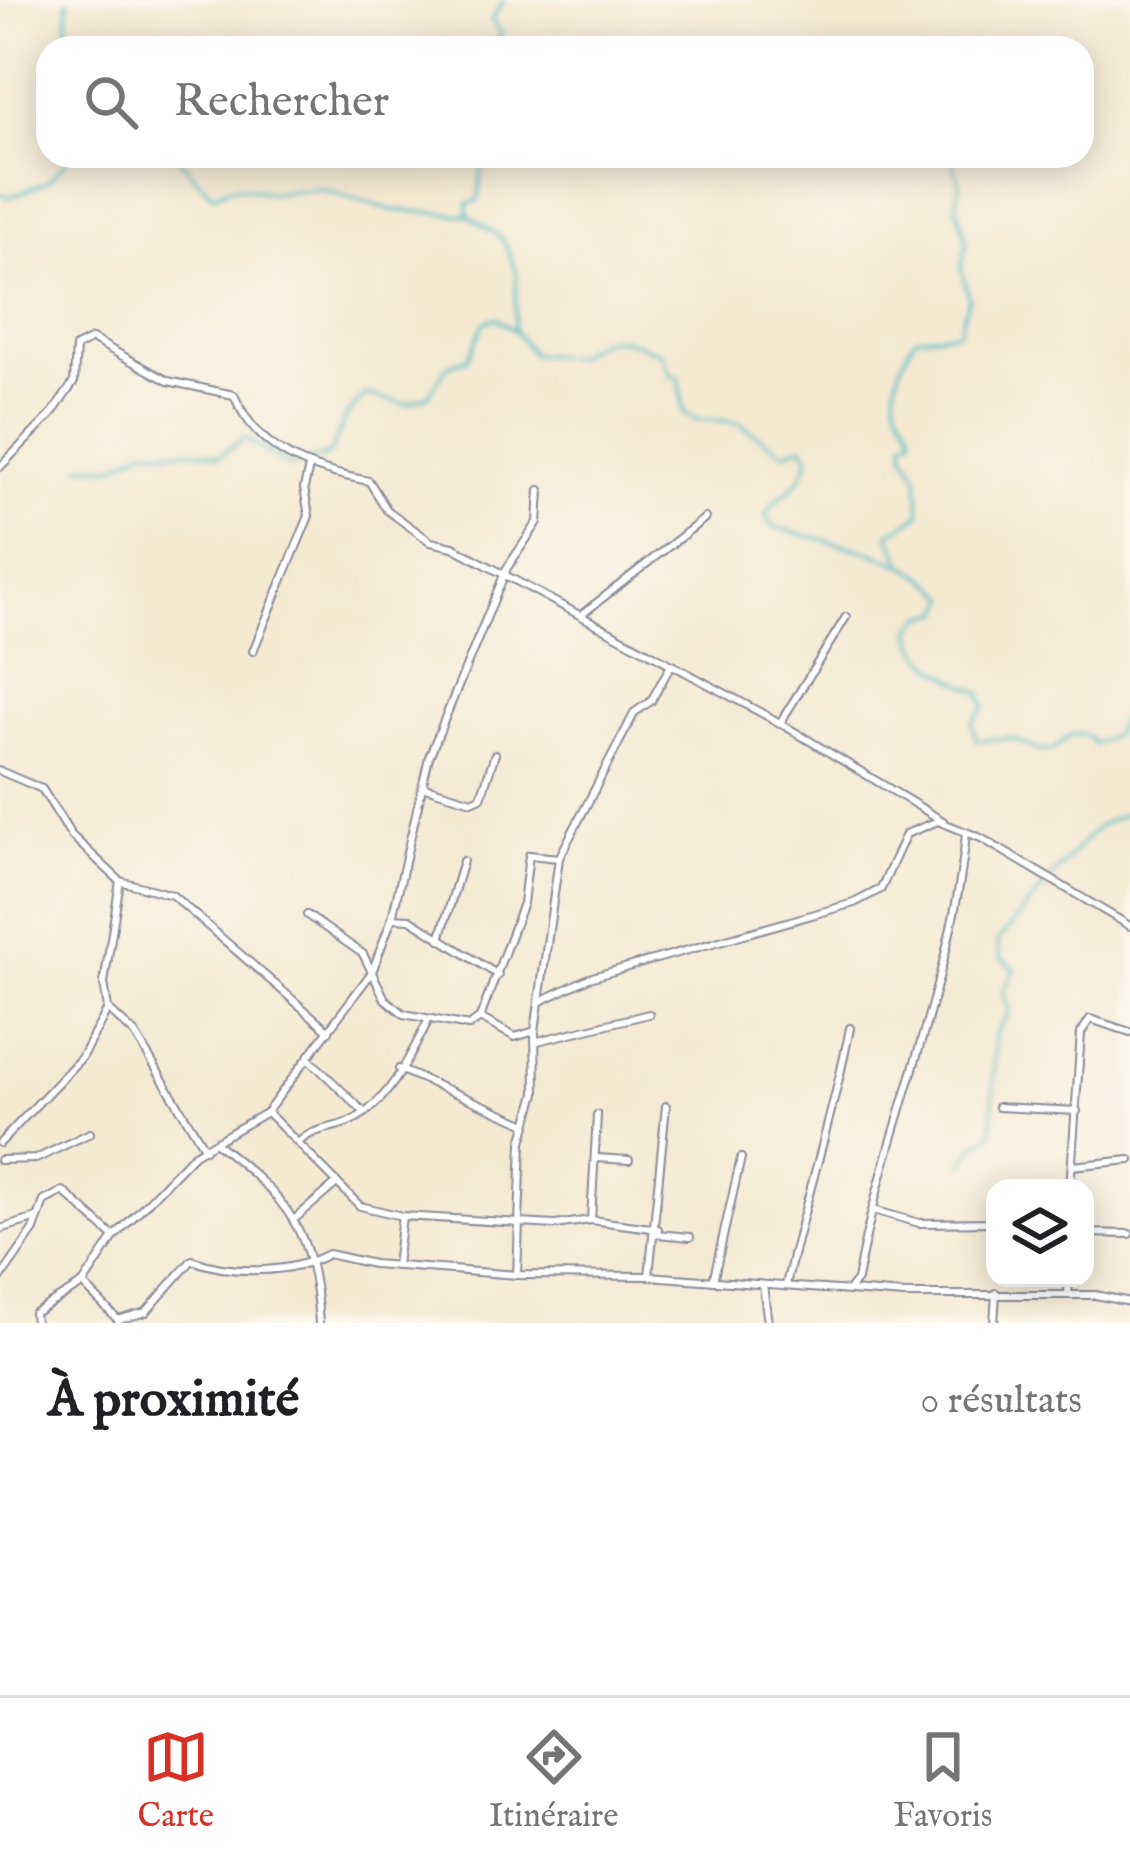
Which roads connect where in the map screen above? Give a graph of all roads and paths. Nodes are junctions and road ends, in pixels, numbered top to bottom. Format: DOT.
graph roads {
  1 [pos="0,466"];
  2 [pos="309,466"];
  3 [pos="540,490"];
  4 [pos="705,518"];
  5 [pos="505,577"];
  6 [pos="581,616"];
  7 [pos="846,617"];
  8 [pos="253,651"];
  9 [pos="670,667"];
  10 [pos="780,724"];
  11 [pos="495,754"];
  12 [pos="0,771"];
  13 [pos="425,787"];
  14 [pos="943,821"];
  15 [pos="967,831"];
  16 [pos="559,858"];
  17 [pos="463,860"];
  18 [pos="119,881"];
  19 [pos="307,915"];
  20 [pos="392,919"];
  21 [pos="1130,926"];
  22 [pos="440,939"];
  23 [pos="372,972"];
  24 [pos="498,975"];
  25 [pos="541,1001"];
  26 [pos="108,1009"];
  27 [pos="650,1014"];
  28 [pos="480,1018"];
  29 [pos="427,1022"];
  30 [pos="850,1028"];
  31 [pos="329,1031"];
  32 [pos="535,1031"];
  33 [pos="1130,1032"];
  34 [pos="538,1041"];
  35 [pos="309,1059"];
  36 [pos="399,1070"];
  37 [pos="666,1106"];
  38 [pos="998,1107"];
  39 [pos="1077,1111"];
  40 [pos="267,1112"];
  41 [pos="364,1113"];
  42 [pos="597,1115"];
  43 [pos="527,1124"];
  44 [pos="90,1133"];
  45 [pos="0,1143"];
  46 [pos="298,1143"];
  47 [pos="217,1144"];
  48 [pos="205,1149"];
  49 [pos="596,1158"];
  50 [pos="741,1158"];
  51 [pos="0,1160"];
  52 [pos="628,1160"];
  53 [pos="1130,1160"];
  54 [pos="1072,1166"];
  55 [pos="1071,1179"];
  56 [pos="338,1183"];
  57 [pos="873,1210"];
  58 [pos="402,1216"];
  59 [pos="39,1217"];
  60 [pos="297,1217"];
  61 [pos="591,1220"];
  62 [pos="522,1221"];
  63 [pos="986,1222"];
  64 [pos="0,1229"];
  65 [pos="657,1232"];
  66 [pos="1094,1233"];
  67 [pos="1130,1234"];
  68 [pos="114,1237"];
  69 [pos="690,1237"];
  70 [pos="311,1263"];
  71 [pos="396,1266"];
  72 [pos="517,1275"];
  73 [pos="649,1276"];
  74 [pos="0,1279"];
  75 [pos="713,1281"];
  76 [pos="83,1284"];
  77 [pos="762,1284"];
  78 [pos="785,1285"];
  79 [pos="1068,1287"];
  80 [pos="849,1290"];
  81 [pos="996,1293"];
  82 [pos="1068,1295"];
  83 [pos="1130,1302"];
  84 [pos="118,1321"];
  85 [pos="35,1323"];
  86 [pos="320,1323"];
  87 [pos="768,1323"];
  88 [pos="994,1323"];
  1 -- 2 [label="street"];
  2 -- 5 [label="street"];
  2 -- 8 [label="street"];
  3 -- 5 [label="street"];
  4 -- 6 [label="street"];
  5 -- 6 [label="street"];
  5 -- 13 [label="street"];
  6 -- 9 [label="street"];
  7 -- 10 [label="street"];
  9 -- 10 [label="street"];
  9 -- 16 [label="street"];
  10 -- 14 [label="street"];
  11 -- 13 [label="street"];
  12 -- 18 [label="street"];
  13 -- 20 [label="street"];
  14 -- 15 [label="street"];
  14 -- 25 [label="street"];
  15 -- 21 [label="street"];
  15 -- 57 [label="street"];
  16 -- 24 [label="street"];
  16 -- 25 [label="street"];
  17 -- 22 [label="street"];
  18 -- 26 [label="street"];
  18 -- 31 [label="street"];
  19 -- 23 [label="street"];
  20 -- 22 [label="street"];
  20 -- 23 [label="street"];
  22 -- 24 [label="street"];
  23 -- 29 [label="street"];
  23 -- 31 [label="street"];
  24 -- 28 [label="street"];
  25 -- 32 [label="street"];
  26 -- 45 [label="street"];
  26 -- 48 [label="street"];
  27 -- 34 [label="street"];
  28 -- 29 [label="street"];
  28 -- 32 [label="street"];
  29 -- 36 [label="street"];
  30 -- 78 [label="street"];
  31 -- 35 [label="street"];
  32 -- 34 [label="street"];
  33 -- 39 [label="street"];
  34 -- 43 [label="street"];
  35 -- 40 [label="street"];
  35 -- 41 [label="street"];
  36 -- 41 [label="street"];
  36 -- 43 [label="street"];
  37 -- 65 [label="street"];
  38 -- 39 [label="street"];
  39 -- 54 [label="street"];
  40 -- 46 [label="street"];
  40 -- 47 [label="street"];
  41 -- 46 [label="street"];
  42 -- 49 [label="street"];
  43 -- 62 [label="street"];
  44 -- 51 [label="street"];
  46 -- 56 [label="street"];
  47 -- 48 [label="street"];
  47 -- 60 [label="street"];
  48 -- 68 [label="street"];
  49 -- 52 [label="street"];
  49 -- 61 [label="street"];
  50 -- 75 [label="street"];
  53 -- 54 [label="street"];
  54 -- 55 [label="street"];
  56 -- 58 [label="street"];
  56 -- 60 [label="street"];
  57 -- 63 [label="street"];
  57 -- 80 [label="street"];
  58 -- 62 [label="street"];
  58 -- 71 [label="street"];
  59 -- 64 [label="street"];
  59 -- 68 [label="street"];
  59 -- 74 [label="street"];
  60 -- 70 [label="street"];
  61 -- 62 [label="street"];
  61 -- 65 [label="street"];
  62 -- 72 [label="street"];
  65 -- 69 [label="street"];
  65 -- 73 [label="street"];
  66 -- 67 [label="street"];
  68 -- 76 [label="street"];
  70 -- 71 [label="street"];
  70 -- 84 [label="street"];
  70 -- 86 [label="street"];
  71 -- 72 [label="street"];
  72 -- 73 [label="street"];
  73 -- 75 [label="street"];
  75 -- 77 [label="street"];
  76 -- 84 [label="street"];
  76 -- 85 [label="street"];
  77 -- 78 [label="street"];
  77 -- 87 [label="street"];
  78 -- 80 [label="street"];
  79 -- 82 [label="street"];
  80 -- 81 [label="street"];
  81 -- 82 [label="street"];
  81 -- 88 [label="street"];
  82 -- 83 [label="street"];
}
